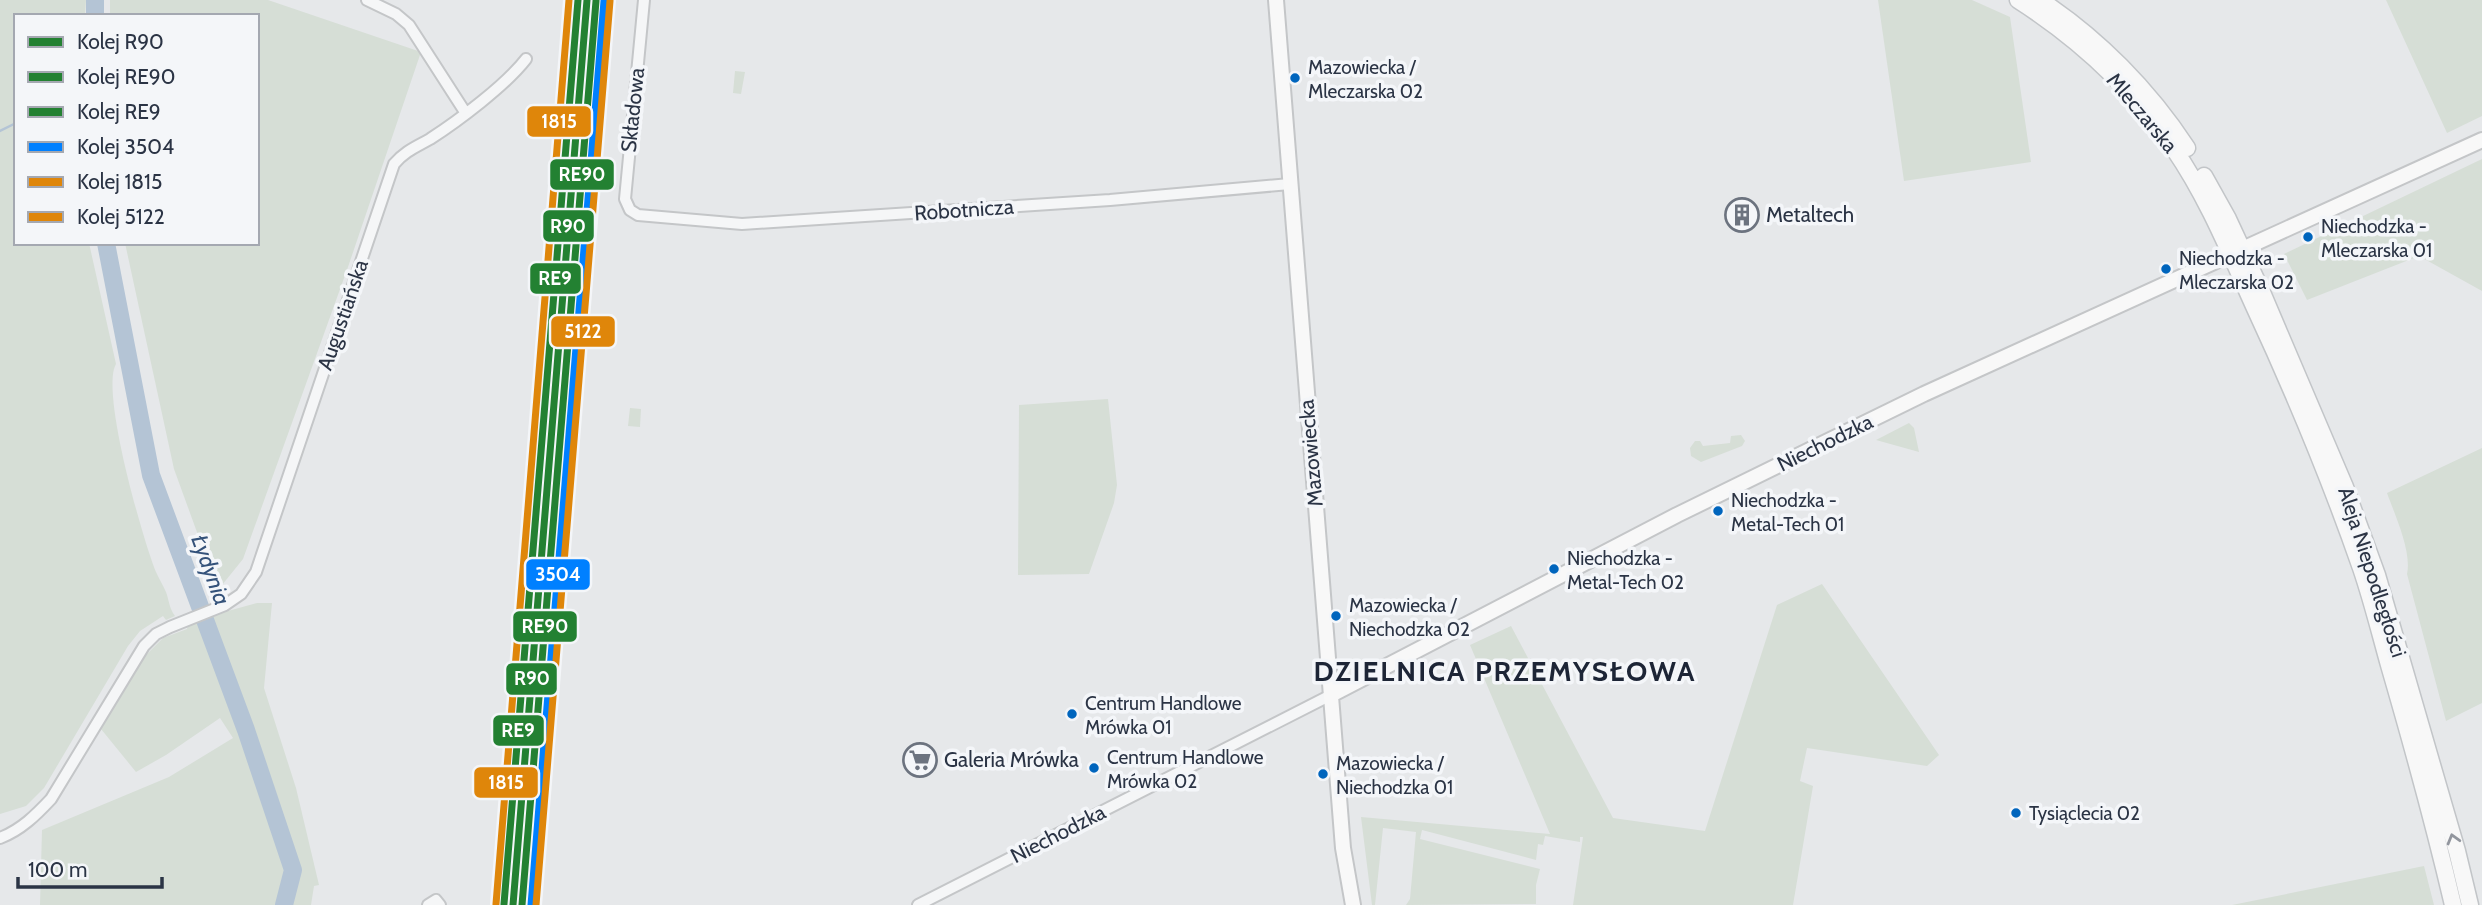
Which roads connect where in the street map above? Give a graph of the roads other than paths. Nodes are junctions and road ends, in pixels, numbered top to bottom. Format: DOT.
graph roads {
  1 [pos="367,0"];
  2 [pos="644,0"];
  3 [pos="1276,0"];
  4 [pos="2018,0"];
  5 [pos="2039,0"];
  6 [pos="526,59"];
  7 [pos="465,112"];
  8 [pos="2482,141"];
  9 [pos="1290,184"];
  10 [pos="638,215"];
  11 [pos="2237,253"];
  12 [pos="1331,695"];
  13 [pos="0,838"];
  14 [pos="428,905"];
  15 [pos="440,905"];
  16 [pos="918,905"];
  17 [pos="1353,905"];
  18 [pos="2453,905"];
  19 [pos="2470,905"];
  1 -- 7 [label="street"];
  2 -- 10 [label="street, Składowa"];
  3 -- 9 [label="street, Mazowiecka"];
  4 -- 11 [label="main road, Mleczarska"];
  5 -- 11 [label="main road, Mleczarska"];
  6 -- 7 [label="street, Augustiańska"];
  7 -- 13 [label="street, Augustiańska"];
  8 -- 11 [label="street, Niechodzka"];
  9 -- 10 [label="street, Robotnicza"];
  9 -- 12 [label="street, Mazowiecka"];
  11 -- 12 [label="street, Niechodzka"];
  11 -- 18 [label="main road, Aleja Niepodległości"];
  19 -- 11 [label="main road, Aleja Niepodległości, one-way"];
  12 -- 16 [label="street, Niechodzka"];
  12 -- 17 [label="street, Mazowiecka"];
  14 -- 15 [label="street"];
}
